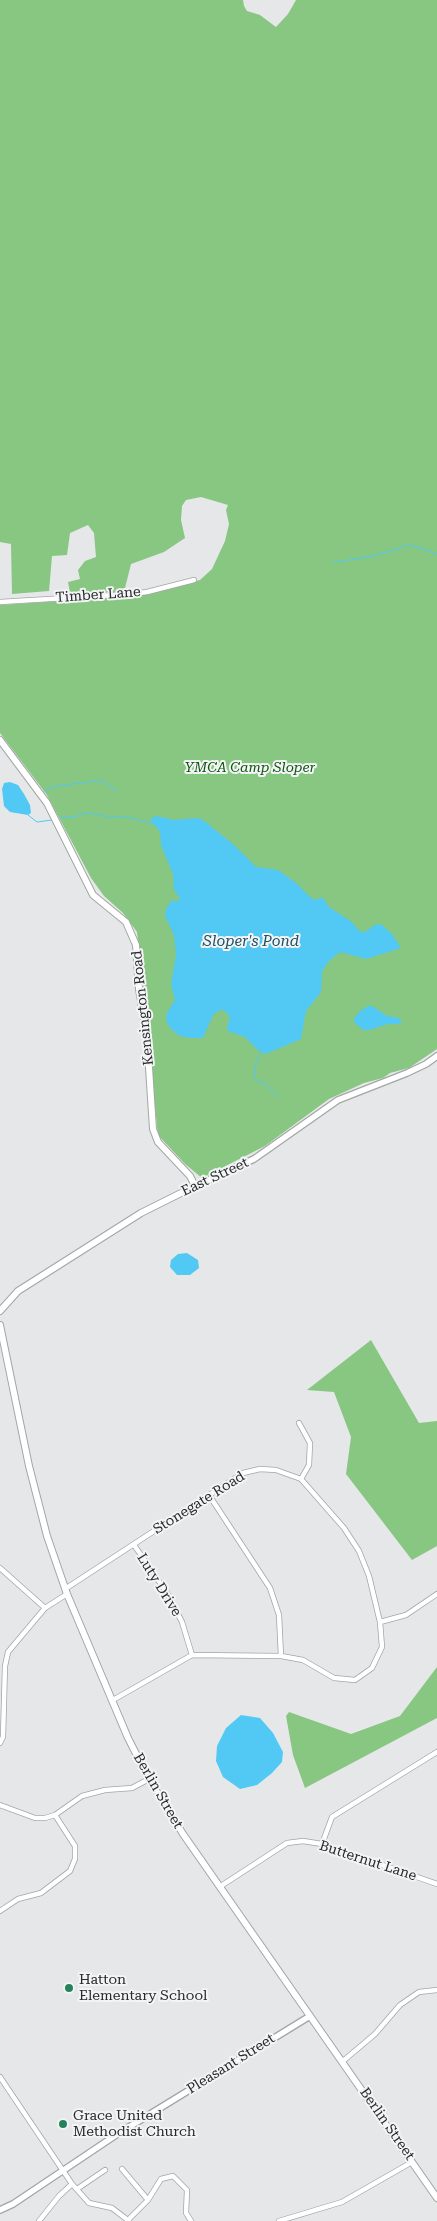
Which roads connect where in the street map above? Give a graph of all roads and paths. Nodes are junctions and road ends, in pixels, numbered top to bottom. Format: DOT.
graph roads {
  1 [pos="194,580"];
  2 [pos="0,602"];
  3 [pos="0,740"];
  4 [pos="437,1056"];
  5 [pos="194,1186"];
  6 [pos="0,1311"];
  7 [pos="0,1325"];
  8 [pos="299,1423"];
  9 [pos="301,1479"];
  10 [pos="209,1495"];
  11 [pos="134,1545"];
  12 [pos="0,1568"];
  13 [pos="66,1591"];
  14 [pos="437,1594"];
  15 [pos="46,1608"];
  16 [pos="380,1622"];
  17 [pos="192,1655"];
  18 [pos="281,1656"];
  19 [pos="112,1700"];
  20 [pos="0,1743"];
  21 [pos="437,1752"];
  22 [pos="149,1779"];
  23 [pos="0,1805"];
  24 [pos="55,1815"];
  25 [pos="322,1844"];
  26 [pos="437,1884"];
  27 [pos="222,1886"];
  28 [pos="0,1912"];
  29 [pos="437,1990"];
  30 [pos="310,2016"];
  31 [pos="343,2061"];
  32 [pos="0,2077"];
  33 [pos="412,2162"];
  34 [pos="106,2170"];
  35 [pos="122,2170"];
  36 [pos="63,2172"];
  37 [pos="72,2184"];
  38 [pos="77,2189"];
  39 [pos="437,2198"];
  40 [pos="148,2200"];
  41 [pos="0,2210"];
  42 [pos="39,2221"];
  43 [pos="128,2221"];
  44 [pos="191,2221"];
  45 [pos="279,2221"];
  1 -- 2 [label="street, Timber Lane"];
  3 -- 5 [label="main road, Kensington Road"];
  4 -- 5 [label="street, East Street"];
  5 -- 6 [label="main road, East Street"];
  7 -- 13 [label="main road, Berlin Street"];
  8 -- 9 [label="street"];
  9 -- 10 [label="street, Stonegate Road"];
  9 -- 16 [label="street, Stonegate Road"];
  10 -- 11 [label="street, Stonegate Road"];
  10 -- 18 [label="street"];
  11 -- 13 [label="street, Stonegate Road"];
  11 -- 17 [label="street, Luty Drive"];
  12 -- 15 [label="street"];
  13 -- 15 [label="street, Stonegate Road"];
  13 -- 19 [label="main road, Berlin Street"];
  14 -- 16 [label="street"];
  15 -- 20 [label="street, Stonegate Road"];
  16 -- 18 [label="street, Stonegate Road"];
  17 -- 18 [label="street, Stonegate Road"];
  17 -- 19 [label="street"];
  19 -- 22 [label="main road, Berlin Street"];
  21 -- 25 [label="street"];
  22 -- 24 [label="street"];
  22 -- 27 [label="main road, Berlin Street"];
  23 -- 24 [label="street"];
  24 -- 28 [label="street"];
  25 -- 26 [label="street, Butternut Lane"];
  25 -- 27 [label="street, Butternut Lane"];
  27 -- 30 [label="main road, Berlin Street"];
  29 -- 31 [label="street"];
  30 -- 31 [label="main road, Berlin Street"];
  30 -- 36 [label="street, Pleasant Street"];
  31 -- 33 [label="main road, Berlin Street"];
  32 -- 36 [label="street"];
  33 -- 39 [label="main road, Berlin Street"];
  33 -- 45 [label="street"];
  34 -- 38 [label="street"];
  35 -- 40 [label="street"];
  36 -- 37 [label="street"];
  36 -- 41 [label="street, Pleasant Street"];
  37 -- 38 [label="street"];
  37 -- 42 [label="street"];
  38 -- 43 [label="street"];
  40 -- 43 [label="street"];
  40 -- 44 [label="street"];
}
